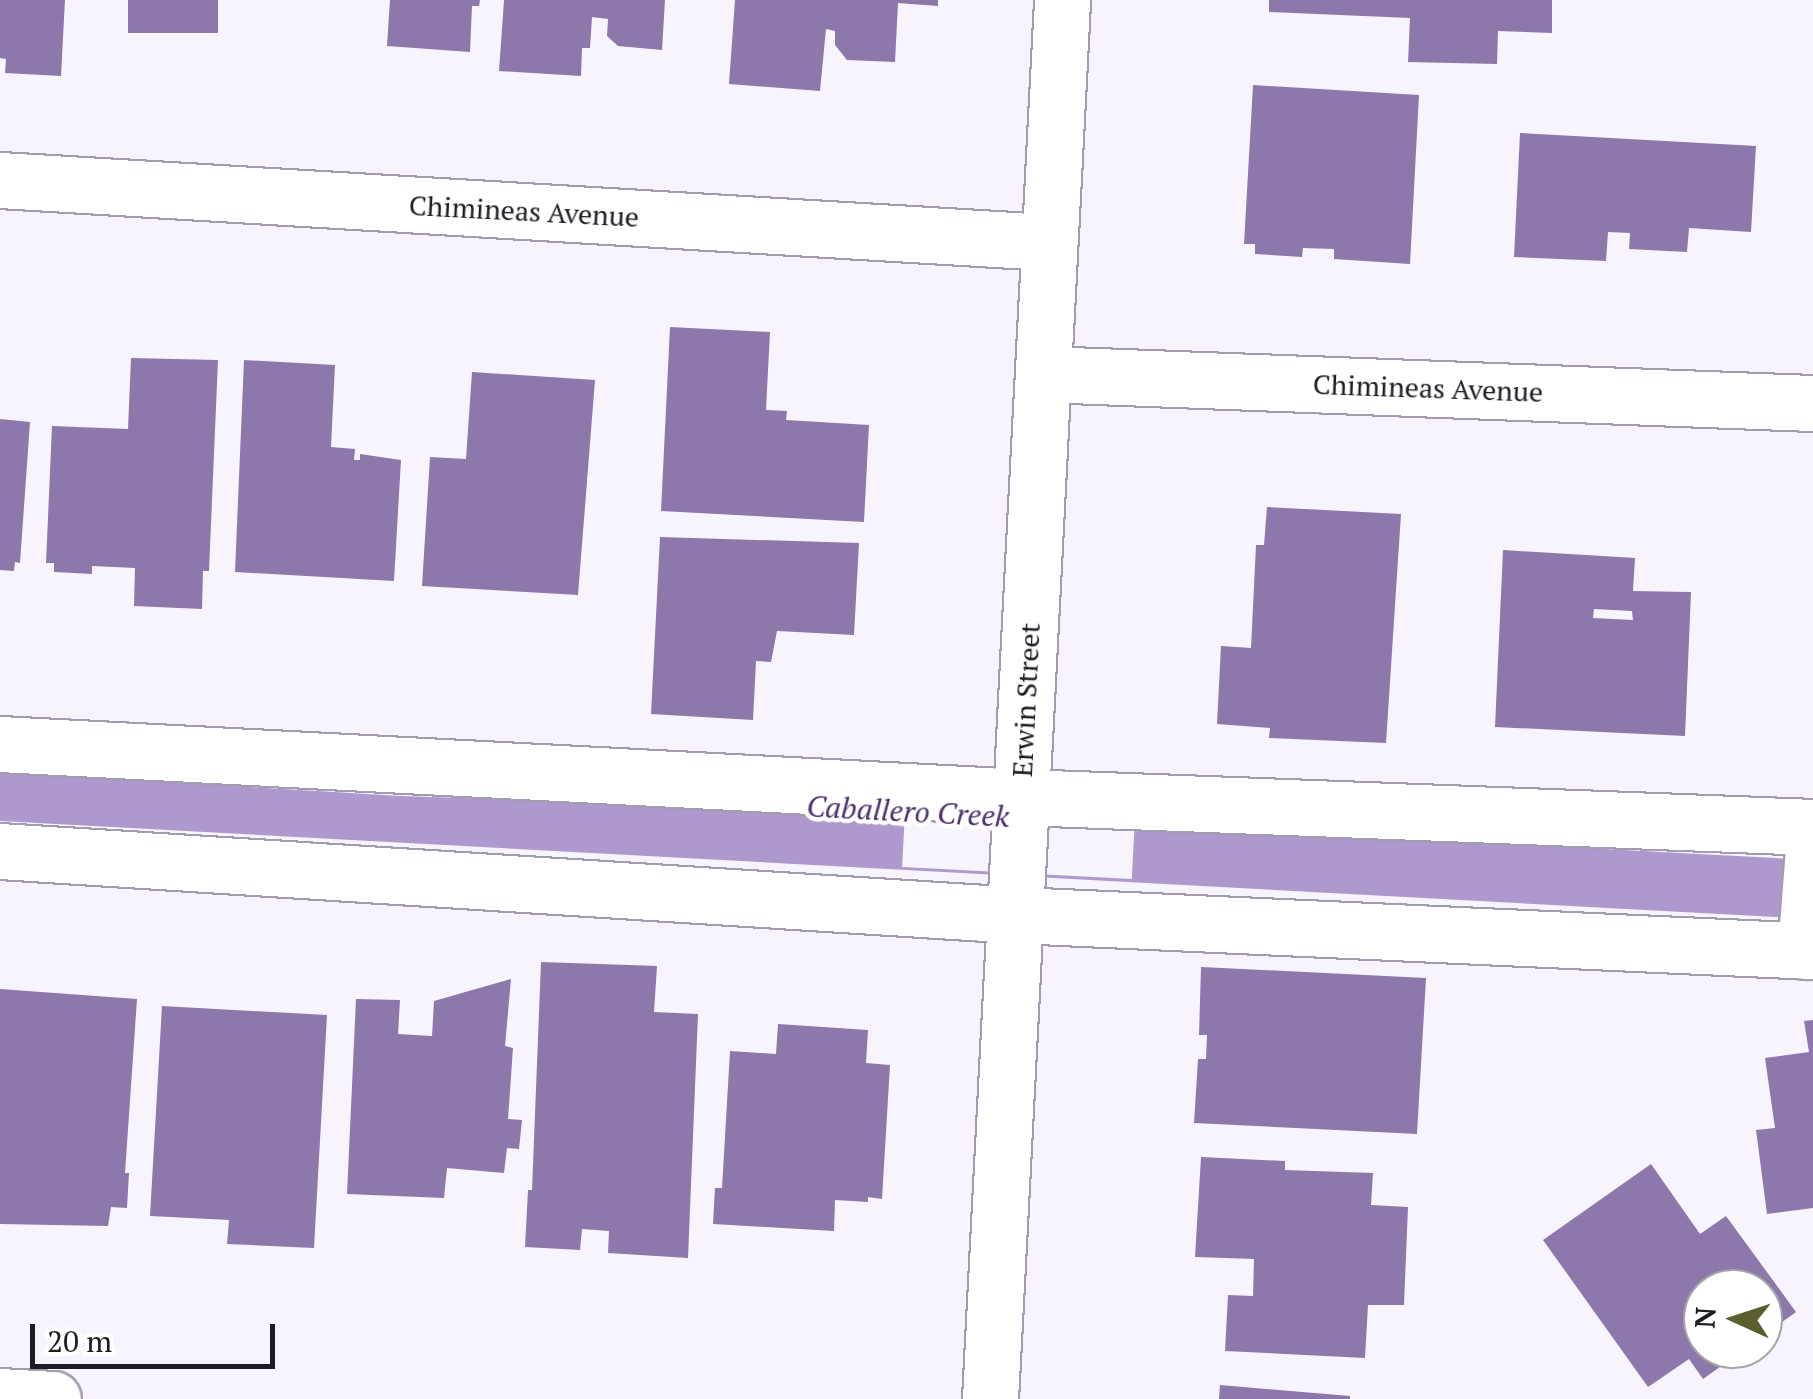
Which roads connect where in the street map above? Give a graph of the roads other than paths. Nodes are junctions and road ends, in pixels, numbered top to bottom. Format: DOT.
graph roads {
  1 [pos="1062,0"];
  2 [pos="0,180"];
  3 [pos="1048,242"];
  4 [pos="1042,374"];
  5 [pos="1813,403"];
  6 [pos="0,744"];
  7 [pos="1022,808"];
  8 [pos="1813,827"];
  9 [pos="1813,849"];
  10 [pos="0,851"];
  11 [pos="1017,895"];
  12 [pos="1808,944"];
  13 [pos="0,1396"];
  14 [pos="53,1399"];
  15 [pos="990,1399"];
  1 -- 3 [label="street, Erwin Street"];
  2 -- 3 [label="street, Chimineas Avenue"];
  3 -- 4 [label="street, Erwin Street"];
  4 -- 5 [label="street, Chimineas Avenue"];
  4 -- 7 [label="street, Erwin Street"];
  6 -- 7 [label="street"];
  7 -- 8 [label="street"];
  7 -- 11 [label="street, Erwin Street"];
  9 -- 12 [label="street"];
  10 -- 11 [label="street"];
  11 -- 12 [label="street"];
  11 -- 15 [label="street, Erwin Street"];
  13 -- 14 [label="street"];
}
